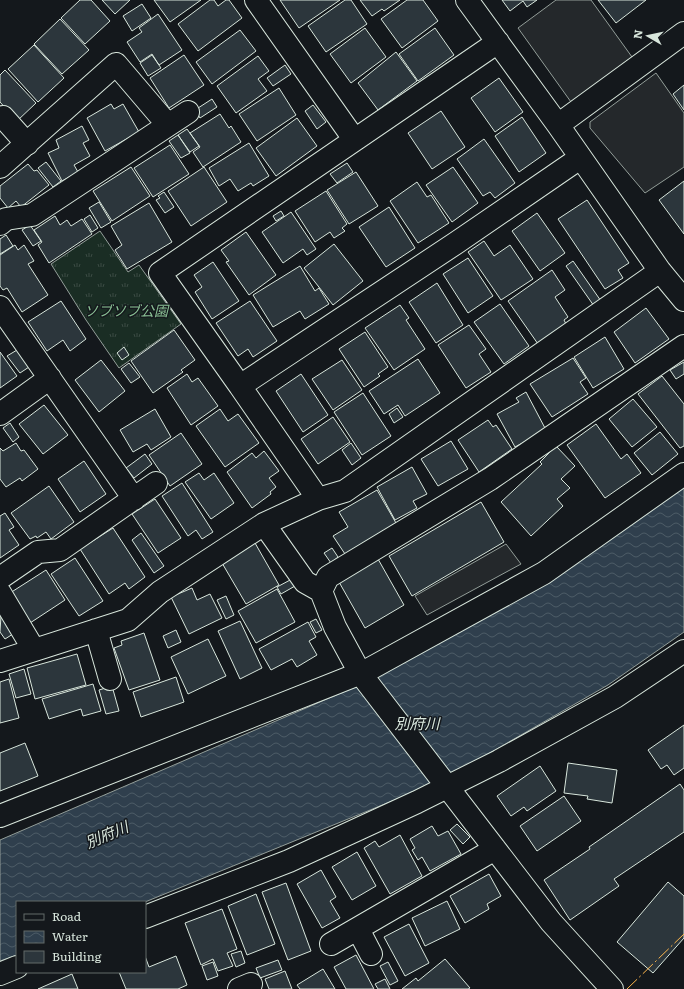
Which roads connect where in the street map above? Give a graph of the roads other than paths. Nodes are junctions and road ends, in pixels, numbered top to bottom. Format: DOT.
graph roads {
  1 [pos="256,0"];
  2 [pos="467,0"];
  3 [pos="684,33"];
  4 [pos="498,42"];
  5 [pos="188,112"];
  6 [pos="3,117"];
  7 [pos="168,125"];
  8 [pos="558,125"];
  9 [pos="354,139"];
  10 [pos="27,144"];
  11 [pos="580,158"];
  12 [pos="0,167"];
  13 [pos="0,224"];
  14 [pos="660,271"];
  15 [pos="682,295"];
  16 [pos="0,307"];
  17 [pos="684,346"];
  18 [pos="50,378"];
  19 [pos="240,386"];
  20 [pos="0,414"];
  21 [pos="684,474"];
  22 [pos="156,483"];
  23 [pos="134,499"];
  24 [pos="318,499"];
  25 [pos="264,524"];
  26 [pos="0,578"];
  27 [pos="321,592"];
  28 [pos="0,593"];
  29 [pos="96,630"];
  30 [pos="34,650"];
  31 [pos="684,652"];
  32 [pos="0,661"];
  33 [pos="360,673"];
  34 [pos="110,679"];
  35 [pos="446,787"];
  36 [pos="0,816"];
  37 [pos="495,850"];
  38 [pos="146,917"];
  39 [pos="358,929"];
  40 [pos="331,944"];
  41 [pos="371,954"];
  42 [pos="16,967"];
  43 [pos="0,974"];
  44 [pos="612,989"];
  1 -- 9 [label="street"];
  2 -- 4 [label="street"];
  3 -- 8 [label="street"];
  4 -- 8 [label="street"];
  4 -- 9 [label="street"];
  5 -- 7 [label="street"];
  6 -- 10 [label="street"];
  7 -- 10 [label="street"];
  7 -- 13 [label="street"];
  8 -- 11 [label="street"];
  9 -- 19 [label="street"];
  10 -- 12 [label="street"];
  11 -- 14 [label="street"];
  11 -- 19 [label="street"];
  14 -- 15 [label="street"];
  14 -- 24 [label="street"];
  16 -- 18 [label="street"];
  17 -- 27 [label="street"];
  18 -- 20 [label="street"];
  18 -- 23 [label="street"];
  19 -- 24 [label="street"];
  21 -- 33 [label="street"];
  22 -- 23 [label="street"];
  23 -- 26 [label="street"];
  24 -- 25 [label="street"];
  25 -- 27 [label="street"];
  25 -- 29 [label="street"];
  27 -- 33 [label="street"];
  28 -- 30 [label="street"];
  29 -- 30 [label="street"];
  29 -- 34 [label="street"];
  30 -- 32 [label="street"];
  31 -- 35 [label="street"];
  33 -- 35 [label="street"];
  33 -- 36 [label="street"];
  35 -- 37 [label="street"];
  35 -- 38 [label="street"];
  37 -- 39 [label="street"];
  37 -- 44 [label="street"];
  39 -- 40 [label="street"];
  39 -- 41 [label="street"];
  42 -- 43 [label="street"];
}
